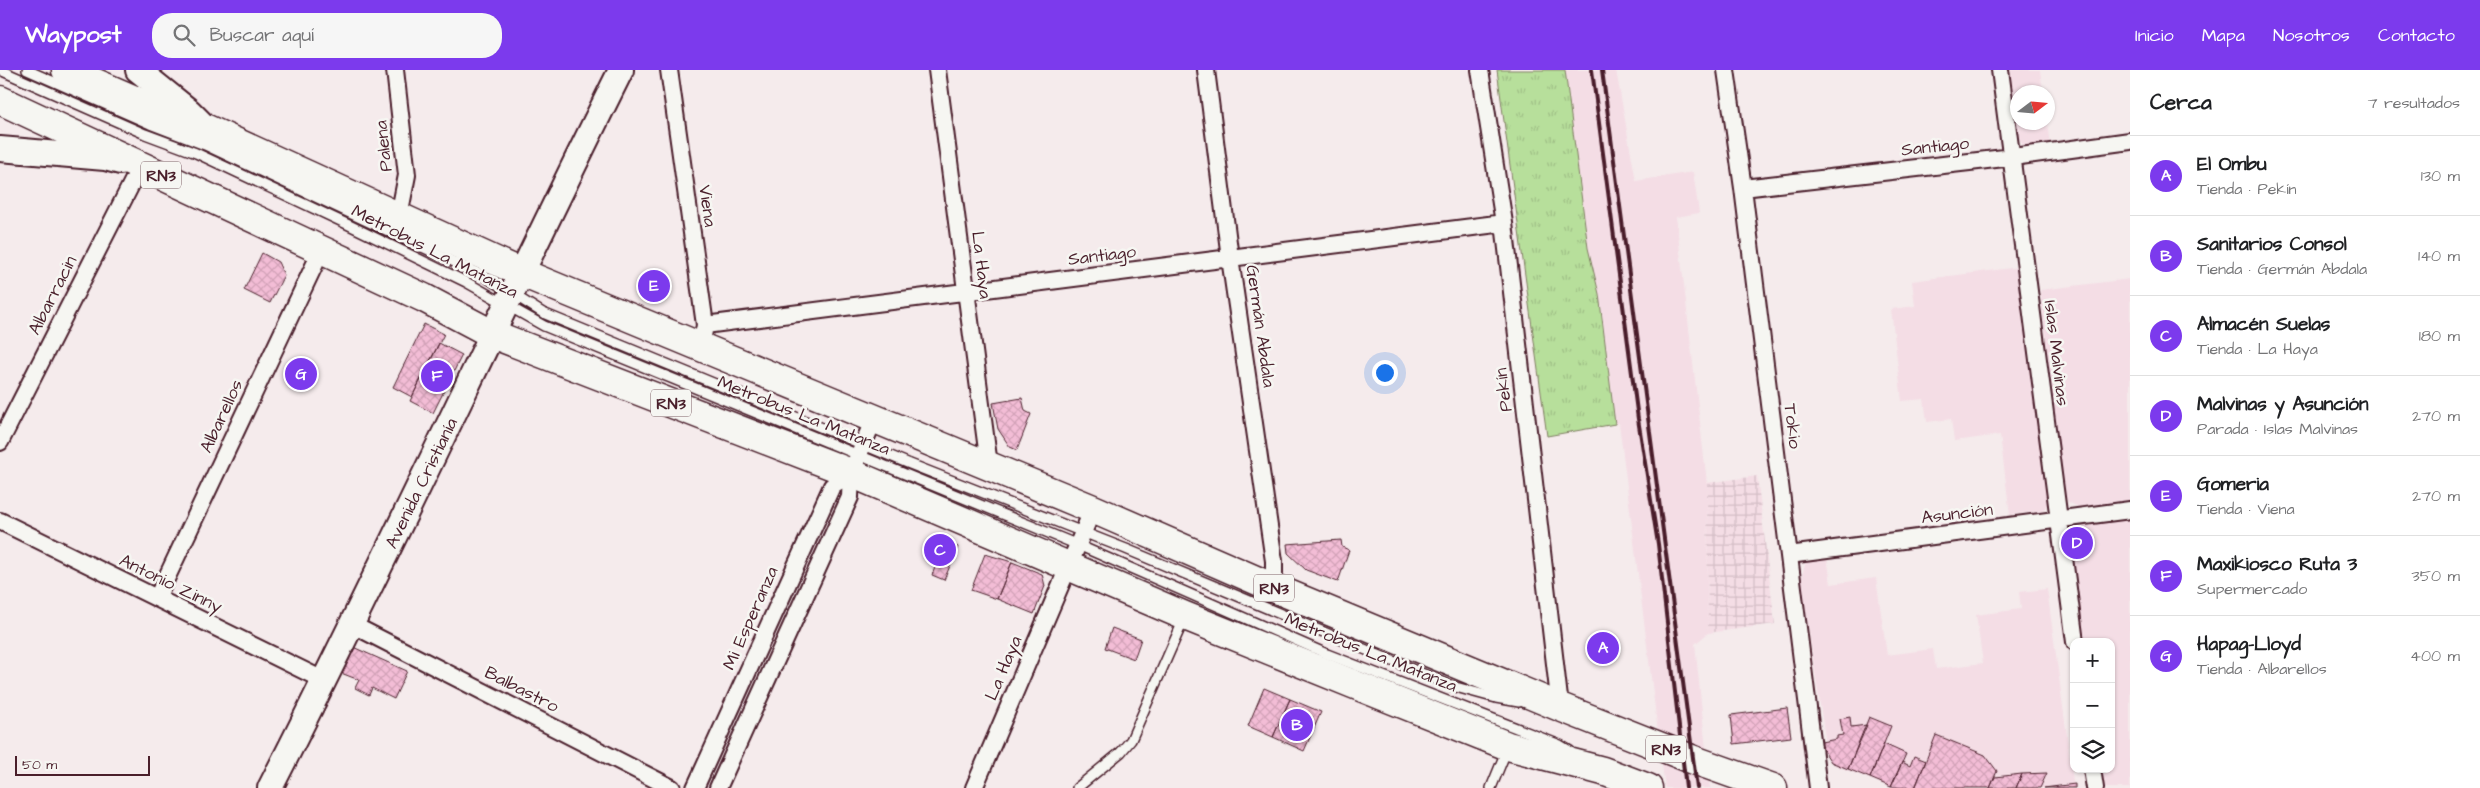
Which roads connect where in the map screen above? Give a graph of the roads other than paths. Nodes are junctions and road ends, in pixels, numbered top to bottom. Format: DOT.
graph roads {
  1 [pos="0,70"];
  2 [pos="27,70"];
  3 [pos="66,70"];
  4 [pos="138,70"];
  5 [pos="395,70"];
  6 [pos="621,70"];
  7 [pos="668,70"];
  8 [pos="937,70"];
  9 [pos="1206,70"];
  10 [pos="1480,70"];
  11 [pos="1726,70"];
  12 [pos="2000,70"];
  13 [pos="0,100"];
  14 [pos="207,128"];
  15 [pos="2130,141"];
  16 [pos="0,149"];
  17 [pos="2013,157"];
  18 [pos="140,167"];
  19 [pos="1743,188"];
  20 [pos="399,216"];
  21 [pos="1504,224"];
  22 [pos="322,251"];
  23 [pos="1230,258"];
  24 [pos="514,290"];
  25 [pos="965,292"];
  26 [pos="492,334"];
  27 [pos="703,336"];
  28 [pos="874,418"];
  29 [pos="0,442"];
  30 [pos="858,458"];
  31 [pos="989,465"];
  32 [pos="2130,510"];
  33 [pos="2058,520"];
  34 [pos="0,521"];
  35 [pos="1081,538"];
  36 [pos="1789,555"];
  37 [pos="1274,588"];
  38 [pos="157,598"];
  39 [pos="1185,616"];
  40 [pos="353,625"];
  41 [pos="2074,638"];
  42 [pos="325,681"];
  43 [pos="1560,707"];
  44 [pos="1508,746"];
  45 [pos="1603,771"];
  46 [pos="2093,773"];
  47 [pos="1635,786"];
  48 [pos="270,788"];
  49 [pos="672,788"];
  50 [pos="695,788"];
  51 [pos="718,788"];
  52 [pos="974,788"];
  53 [pos="1077,788"];
  54 [pos="1491,788"];
  55 [pos="1773,788"];
  56 [pos="1818,788"];
  57 [pos="2095,788"];
  1 -- 24 [label="lane, Metrobus La Matanza"];
  2 -- 24 [label="lane, Metrobus La Matanza"];
  3 -- 14 [label="highway, RN3"];
  4 -- 14 [label="main road"];
  5 -- 20 [label="street, Palena"];
  6 -- 24 [label="main road, Avenida Cristianía"];
  7 -- 27 [label="street, Viena"];
  8 -- 25 [label="street, La Haya"];
  9 -- 23 [label="street, Germán Abdala"];
  10 -- 21 [label="street, Pekín"];
  11 -- 19 [label="street, Tokio"];
  12 -- 17 [label="street, Islas Malvinas"];
  13 -- 18 [label="highway, RN3"];
  14 -- 20 [label="highway, RN3"];
  15 -- 17 [label="street, Santiago"];
  16 -- 18 [label="main road"];
  17 -- 19 [label="street, Santiago"];
  17 -- 33 [label="street, Islas Malvinas"];
  18 -- 22 [label="highway, RN3"];
  18 -- 29 [label="street, Albarracin"];
  19 -- 36 [label="street, Tokio"];
  20 -- 24 [label="highway, RN3"];
  21 -- 23 [label="street, Santiago"];
  21 -- 43 [label="street, Pekín"];
  22 -- 26 [label="highway, RN3"];
  22 -- 38 [label="street, Albarellos"];
  23 -- 25 [label="street, Santiago"];
  23 -- 37 [label="street, Germán Abdala"];
  24 -- 26 [label="main road, Avenida Cristianía"];
  24 -- 27 [label="highway, RN3"];
  24 -- 30 [label="lane, Metrobus La Matanza"];
  25 -- 27 [label="street, Santiago"];
  25 -- 31 [label="street, La Haya"];
  26 -- 30 [label="highway, RN3"];
  26 -- 40 [label="main road, Avenida Cristianía"];
  27 -- 28 [label="highway, RN3"];
  28 -- 30 [label="street"];
  28 -- 31 [label="highway, RN3"];
  30 -- 35 [label="highway, RN3"];
  30 -- 35 [label="lane, Metrobus La Matanza"];
  30 -- 50 [label="street, Mi Esperanza"];
  30 -- 51 [label="street"];
  31 -- 35 [label="highway, RN3"];
  32 -- 33 [label="street, Asunción"];
  33 -- 36 [label="street, Asunción"];
  33 -- 41 [label="street, Islas Malvinas"];
  34 -- 38 [label="street, Antonio Zinny"];
  35 -- 37 [label="highway, RN3"];
  35 -- 39 [label="highway, RN3"];
  35 -- 43 [label="lane, Metrobus La Matanza"];
  35 -- 45 [label="lane, Metrobus La Matanza"];
  35 -- 52 [label="street, La Haya"];
  36 -- 56 [label="street, Tokio"];
  37 -- 43 [label="highway, RN3"];
  38 -- 42 [label="street, Antonio Zinny"];
  39 -- 44 [label="highway, RN3"];
  39 -- 53 [label="lane"];
  40 -- 42 [label="main road, Avenida Cristianía"];
  40 -- 49 [label="street, Balbastro"];
  42 -- 48 [label="main road, Avenida Cristianía"];
  43 -- 55 [label="highway, RN3"];
  44 -- 45 [label="highway, RN3"];
  44 -- 54 [label="lane"];
  45 -- 47 [label="highway, RN3"];
  46 -- 57 [label="street"];
}
